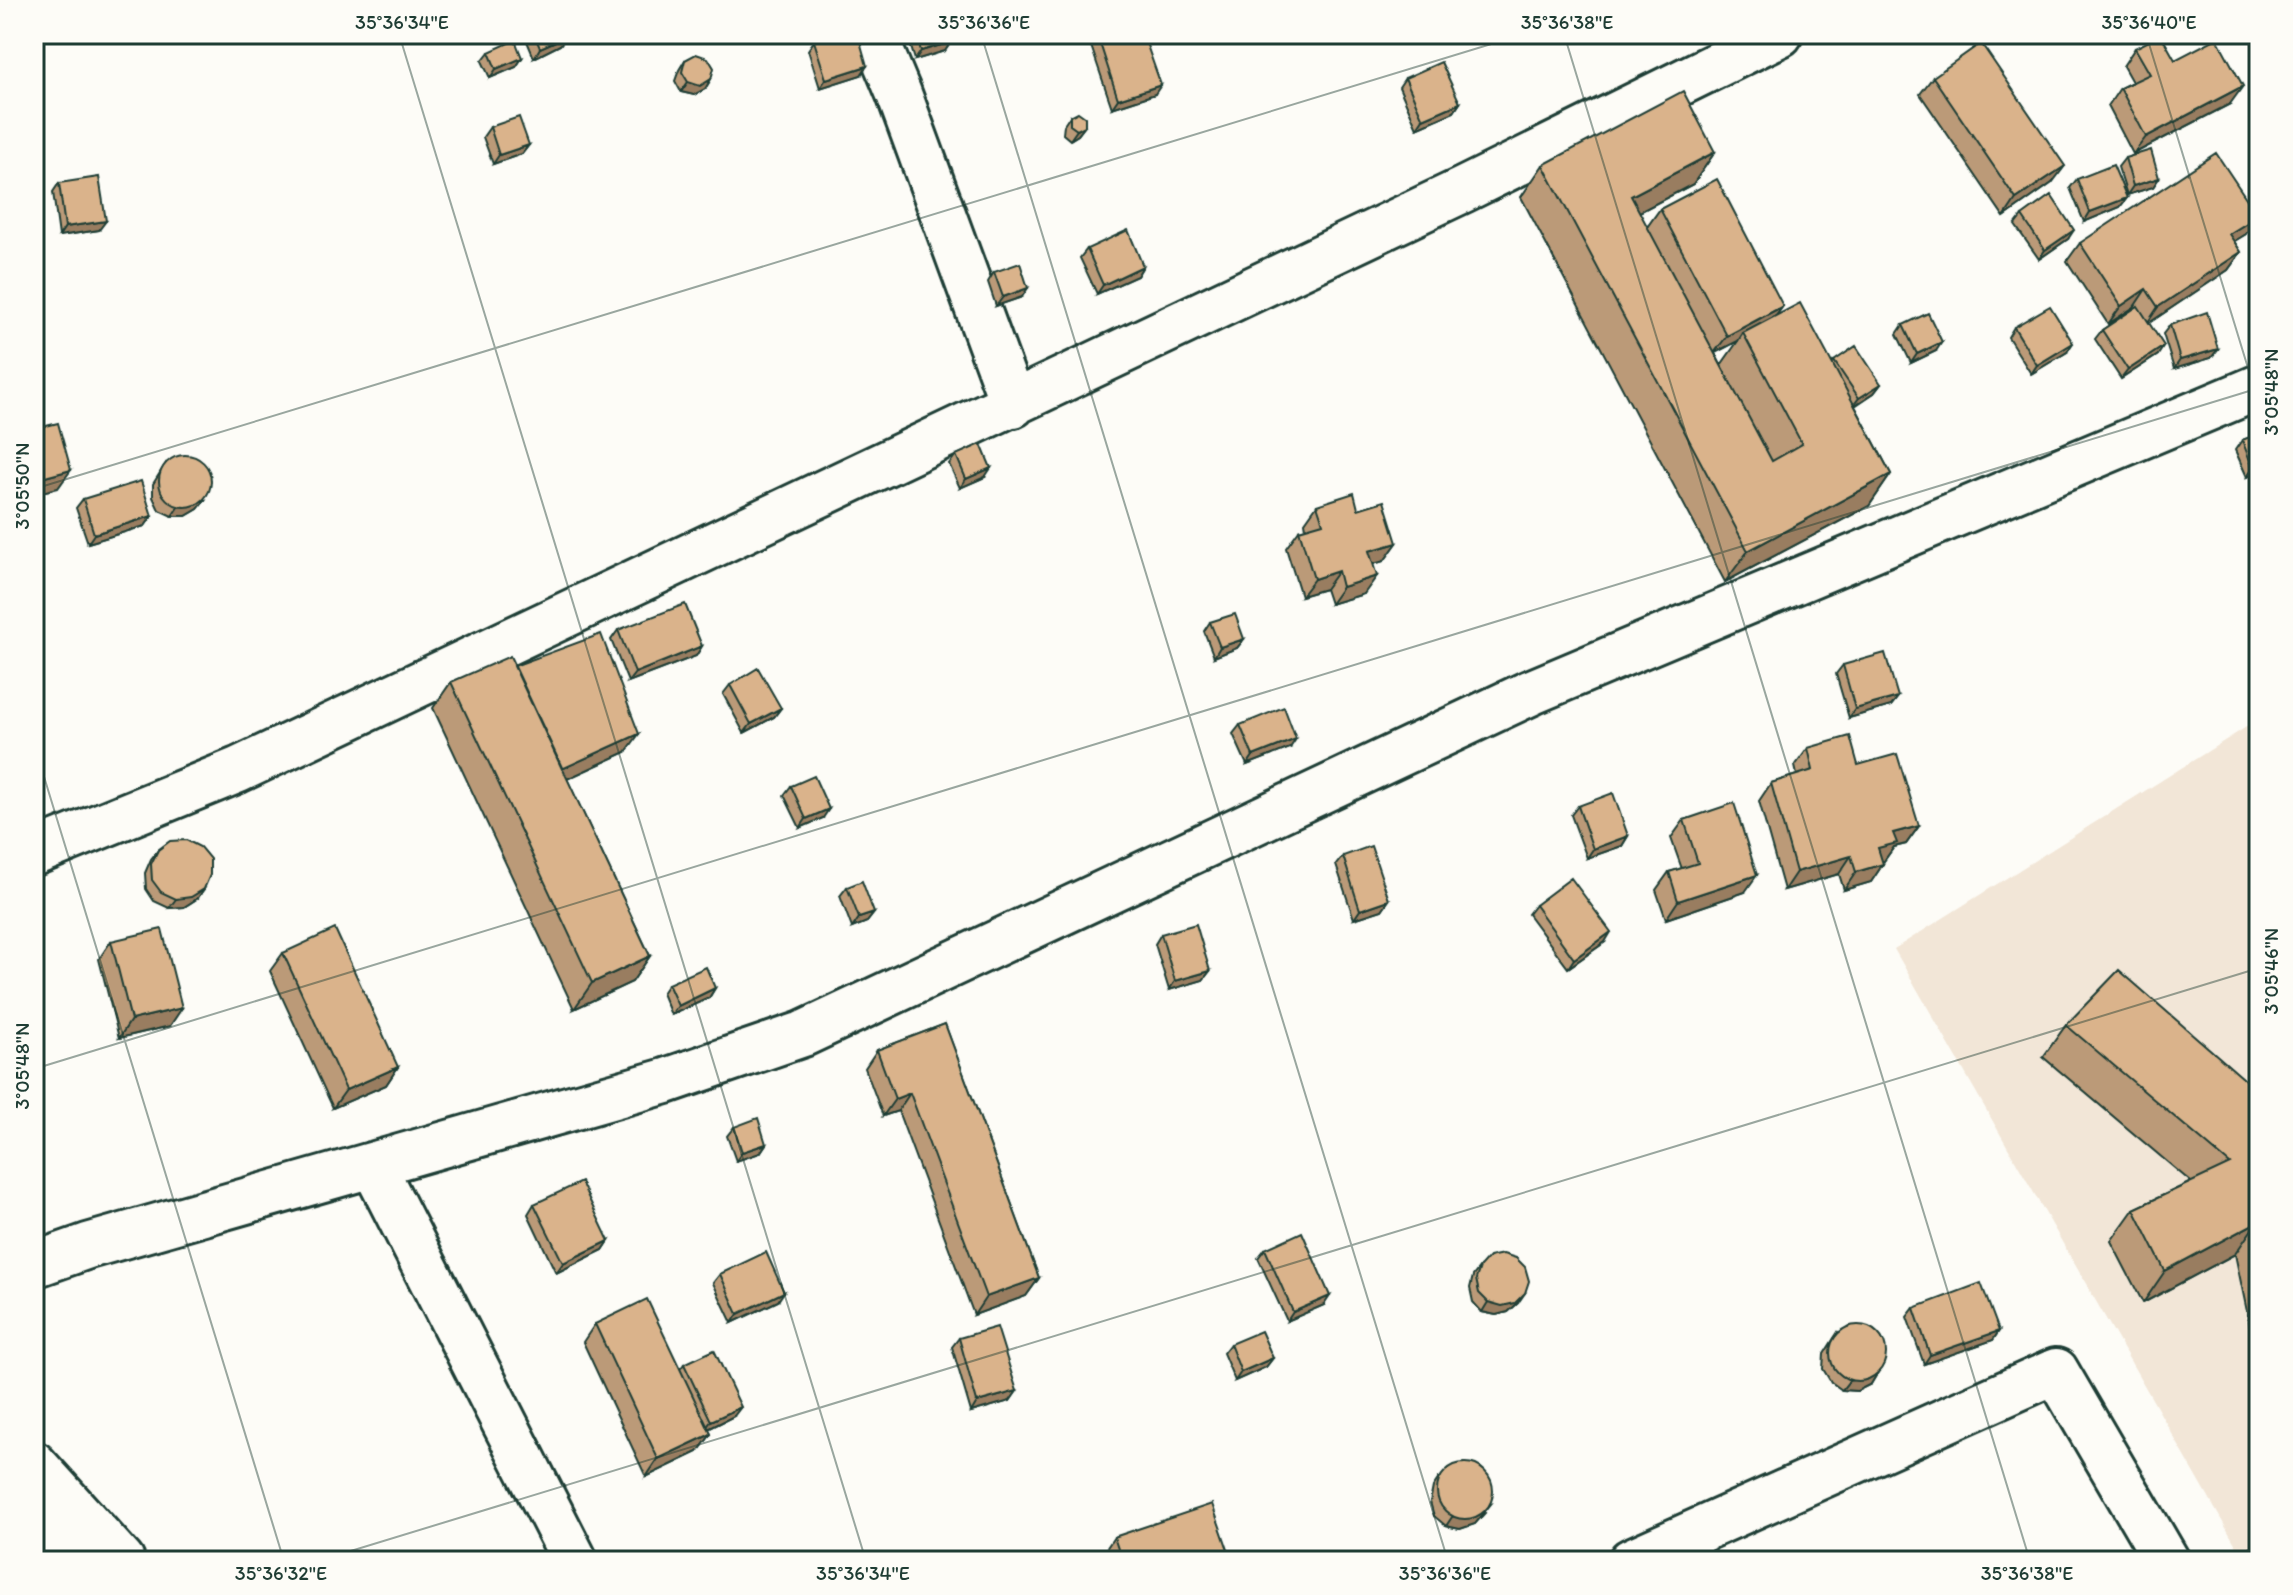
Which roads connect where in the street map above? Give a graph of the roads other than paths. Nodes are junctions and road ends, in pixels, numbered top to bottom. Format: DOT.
graph roads {
  1 [pos="874,34"];
  2 [pos="1780,34"];
  3 [pos="2259,387"];
  4 [pos="1013,405"];
  5 [pos="34,853"];
  6 [pos="373,1165"];
  7 [pos="34,1265"];
  8 [pos="34,1464"];
  9 [pos="34,1486"];
  10 [pos="72,1561"];
  11 [pos="122,1561"];
  12 [pos="575,1561"];
  13 [pos="1631,1561"];
  14 [pos="2167,1561"];
  1 -- 4 [label="street"];
  2 -- 4 [label="street"];
  3 -- 6 [label="street"];
  4 -- 5 [label="street"];
  6 -- 7 [label="street"];
  6 -- 12 [label="street"];
  8 -- 11 [label="street"];
  9 -- 10 [label="street"];
  13 -- 14 [label="street"];
}
